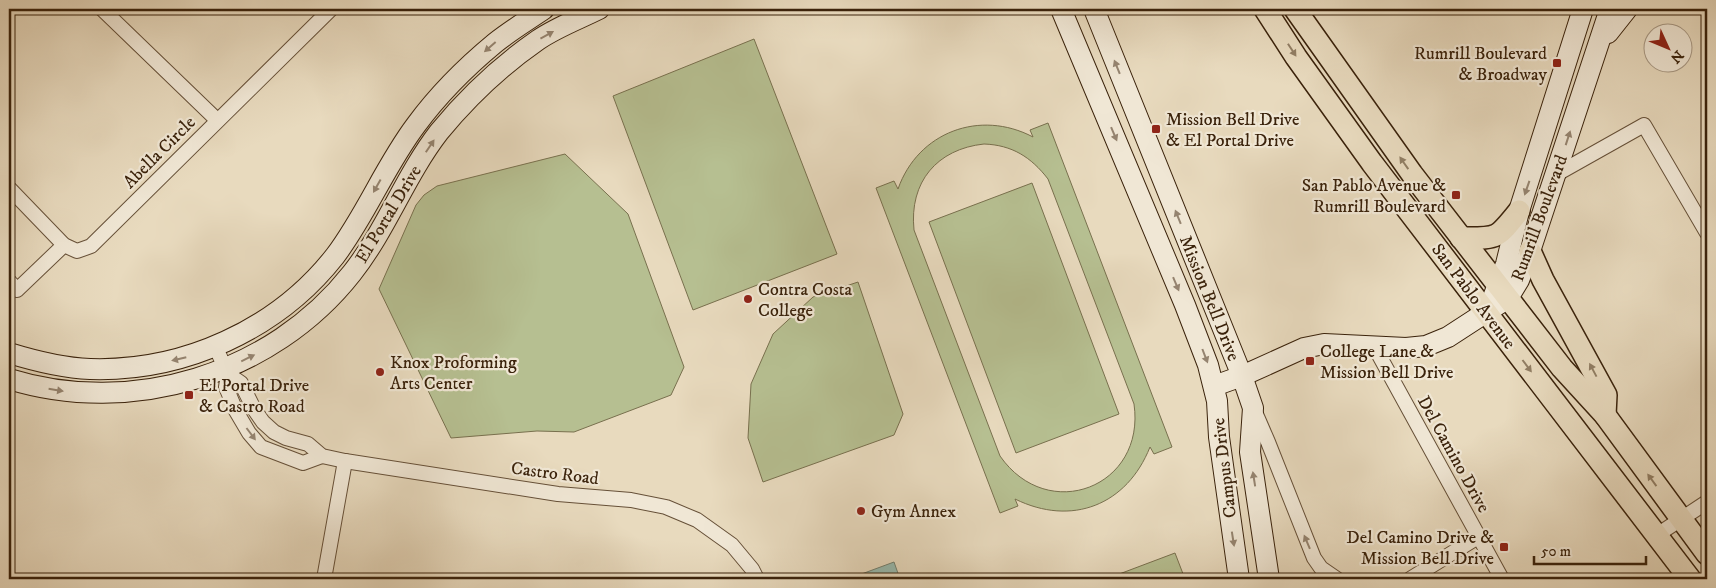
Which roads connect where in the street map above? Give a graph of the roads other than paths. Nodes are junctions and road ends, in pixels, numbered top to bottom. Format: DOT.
graph roads {
  1 [pos="102,9"];
  2 [pos="331,9"];
  3 [pos="544,9"];
  4 [pos="599,9"];
  5 [pos="1061,9"];
  6 [pos="1094,9"];
  7 [pos="1295,9"];
  8 [pos="1584,9"];
  9 [pos="1610,9"];
  10 [pos="1627,9"];
  11 [pos="1266,10"];
  12 [pos="1599,44"];
  13 [pos="217,120"];
  14 [pos="1555,175"];
  15 [pos="9,188"];
  16 [pos="1519,211"];
  17 [pos="1707,233"];
  18 [pos="1461,238"];
  19 [pos="64,244"];
  20 [pos="1530,251"];
  21 [pos="13,285"];
  22 [pos="1503,292"];
  23 [pos="1487,313"];
  24 [pos="215,346"];
  25 [pos="1374,346"];
  26 [pos="9,354"];
  27 [pos="227,371"];
  28 [pos="1242,376"];
  29 [pos="9,379"];
  30 [pos="1214,386"];
  31 [pos="1253,408"];
  32 [pos="1605,415"];
  33 [pos="322,456"];
  34 [pos="346,462"];
  35 [pos="1707,502"];
  36 [pos="1681,519"];
  37 [pos="1657,535"];
  38 [pos="1478,537"];
  39 [pos="1707,554"];
  40 [pos="324,579"];
  41 [pos="757,579"];
  42 [pos="1240,579"];
  43 [pos="1270,579"];
  44 [pos="1337,579"];
  45 [pos="1410,579"];
  46 [pos="1502,579"];
  47 [pos="1690,579"];
  1 -- 13 [label="street"];
  2 -- 13 [label="street, Abella Circle"];
  3 -- 24 [label="main road, El Portal Drive, one-way"];
  27 -- 4 [label="main road, El Portal Drive, one-way"];
  5 -- 30 [label="main road, Mission Bell Drive, one-way"];
  28 -- 6 [label="main road, Mission Bell Drive, one-way"];
  18 -- 7 [label="main road, San Pablo Avenue, one-way"];
  8 -- 16 [label="main road, Rumrill Boulevard, one-way"];
  9 -- 12 [label="main road, Rumrill Boulevard"];
  10 -- 12 [label="main road"];
  11 -- 23 [label="main road, San Pablo Avenue, one-way"];
  14 -- 12 [label="main road, Rumrill Boulevard, one-way"];
  13 -- 19 [label="street, Abella Circle"];
  14 -- 17 [label="street"];
  14 -- 20 [label="main road, Rumrill Boulevard"];
  15 -- 19 [label="street"];
  16 -- 18 [label="main road"];
  16 -- 22 [label="main road, Rumrill Boulevard"];
  18 -- 22 [label="main road, San Pablo Avenue"];
  19 -- 21 [label="street"];
  20 -- 22 [label="main road, Rumrill Boulevard"];
  32 -- 20 [label="main road, one-way"];
  22 -- 23 [label="main road, Rumrill Boulevard"];
  22 -- 32 [label="main road, San Pablo Avenue"];
  23 -- 25 [label="main road"];
  23 -- 37 [label="main road, San Pablo Avenue, one-way"];
  24 -- 26 [label="main road, El Portal Drive, one-way"];
  24 -- 27 [label="street, Castro Road"];
  25 -- 28 [label="main road"];
  25 -- 38 [label="street, Del Camino Drive"];
  29 -- 27 [label="main road, El Portal Drive, one-way"];
  27 -- 33 [label="street, Castro Road"];
  27 -- 33 [label="street, Castro Road, one-way"];
  28 -- 30 [label="main road"];
  28 -- 31 [label="main road, Mission Bell Drive"];
  30 -- 42 [label="main road, Campus Drive, one-way"];
  43 -- 31 [label="main road, Campus Drive, one-way"];
  44 -- 31 [label="street, Mission Bell Drive, one-way"];
  36 -- 32 [label="main road, San Pablo Avenue, one-way"];
  33 -- 34 [label="street, Castro Road"];
  34 -- 40 [label="street"];
  34 -- 41 [label="street, Castro Road"];
  35 -- 36 [label="street"];
  36 -- 37 [label="street"];
  36 -- 39 [label="main road, San Pablo Avenue"];
  37 -- 47 [label="main road, San Pablo Avenue"];
  38 -- 45 [label="street"];
  38 -- 46 [label="street, Del Camino Drive"];
}
